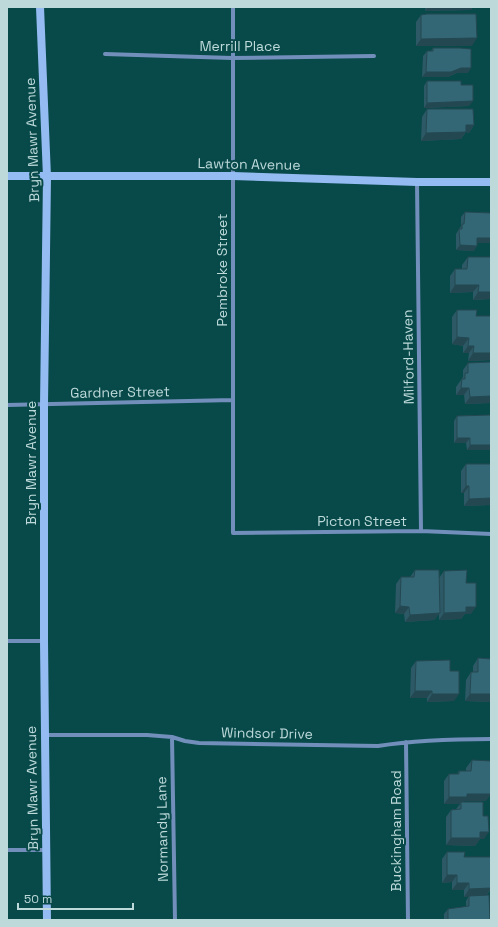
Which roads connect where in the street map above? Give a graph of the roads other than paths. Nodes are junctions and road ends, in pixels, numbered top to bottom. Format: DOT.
graph roads {
  1 [pos="40,7"];
  2 [pos="233,7"];
  3 [pos="105,54"];
  4 [pos="374,56"];
  5 [pos="232,58"];
  6 [pos="7,176"];
  7 [pos="47,176"];
  8 [pos="232,176"];
  9 [pos="417,182"];
  10 [pos="491,182"];
  11 [pos="233,400"];
  12 [pos="7,405"];
  13 [pos="44,405"];
  14 [pos="421,531"];
  15 [pos="233,533"];
  16 [pos="491,534"];
  17 [pos="7,641"];
  18 [pos="44,641"];
  19 [pos="44,735"];
  20 [pos="172,737"];
  21 [pos="491,739"];
  22 [pos="406,742"];
  23 [pos="7,850"];
  24 [pos="47,850"];
  25 [pos="47,920"];
  26 [pos="175,920"];
  27 [pos="408,920"];
  1 -- 7 [label="street, Bryn Mawr Avenue"];
  2 -- 5 [label="street, Pembroke Street"];
  3 -- 5 [label="street, Merrill Place"];
  4 -- 5 [label="street, Merrill Place"];
  5 -- 8 [label="street, Pembroke Street"];
  6 -- 7 [label="street, Lawton Avenue"];
  7 -- 8 [label="street, Lawton Avenue"];
  7 -- 13 [label="street, Bryn Mawr Avenue"];
  8 -- 9 [label="street, Lawton Avenue"];
  8 -- 11 [label="street, Pembroke Street"];
  9 -- 10 [label="street, Lawton Avenue"];
  9 -- 14 [label="street, Milford-Haven"];
  11 -- 13 [label="street, Gardner Street"];
  11 -- 15 [label="street, Pembroke Street"];
  12 -- 13 [label="street, Gardner Street"];
  13 -- 18 [label="street, Bryn Mawr Avenue"];
  14 -- 15 [label="street, Picton Street"];
  14 -- 16 [label="street, Picton Street"];
  17 -- 18 [label="street"];
  18 -- 19 [label="street, Bryn Mawr Avenue"];
  19 -- 20 [label="street, Windsor Drive"];
  19 -- 24 [label="street, Bryn Mawr Avenue"];
  20 -- 22 [label="street, Windsor Drive"];
  20 -- 26 [label="street, Normandy Lane"];
  21 -- 22 [label="street, Windsor Drive"];
  22 -- 27 [label="street, Buckingham Road"];
  23 -- 24 [label="street"];
  24 -- 25 [label="street, Bryn Mawr Avenue"];
}
